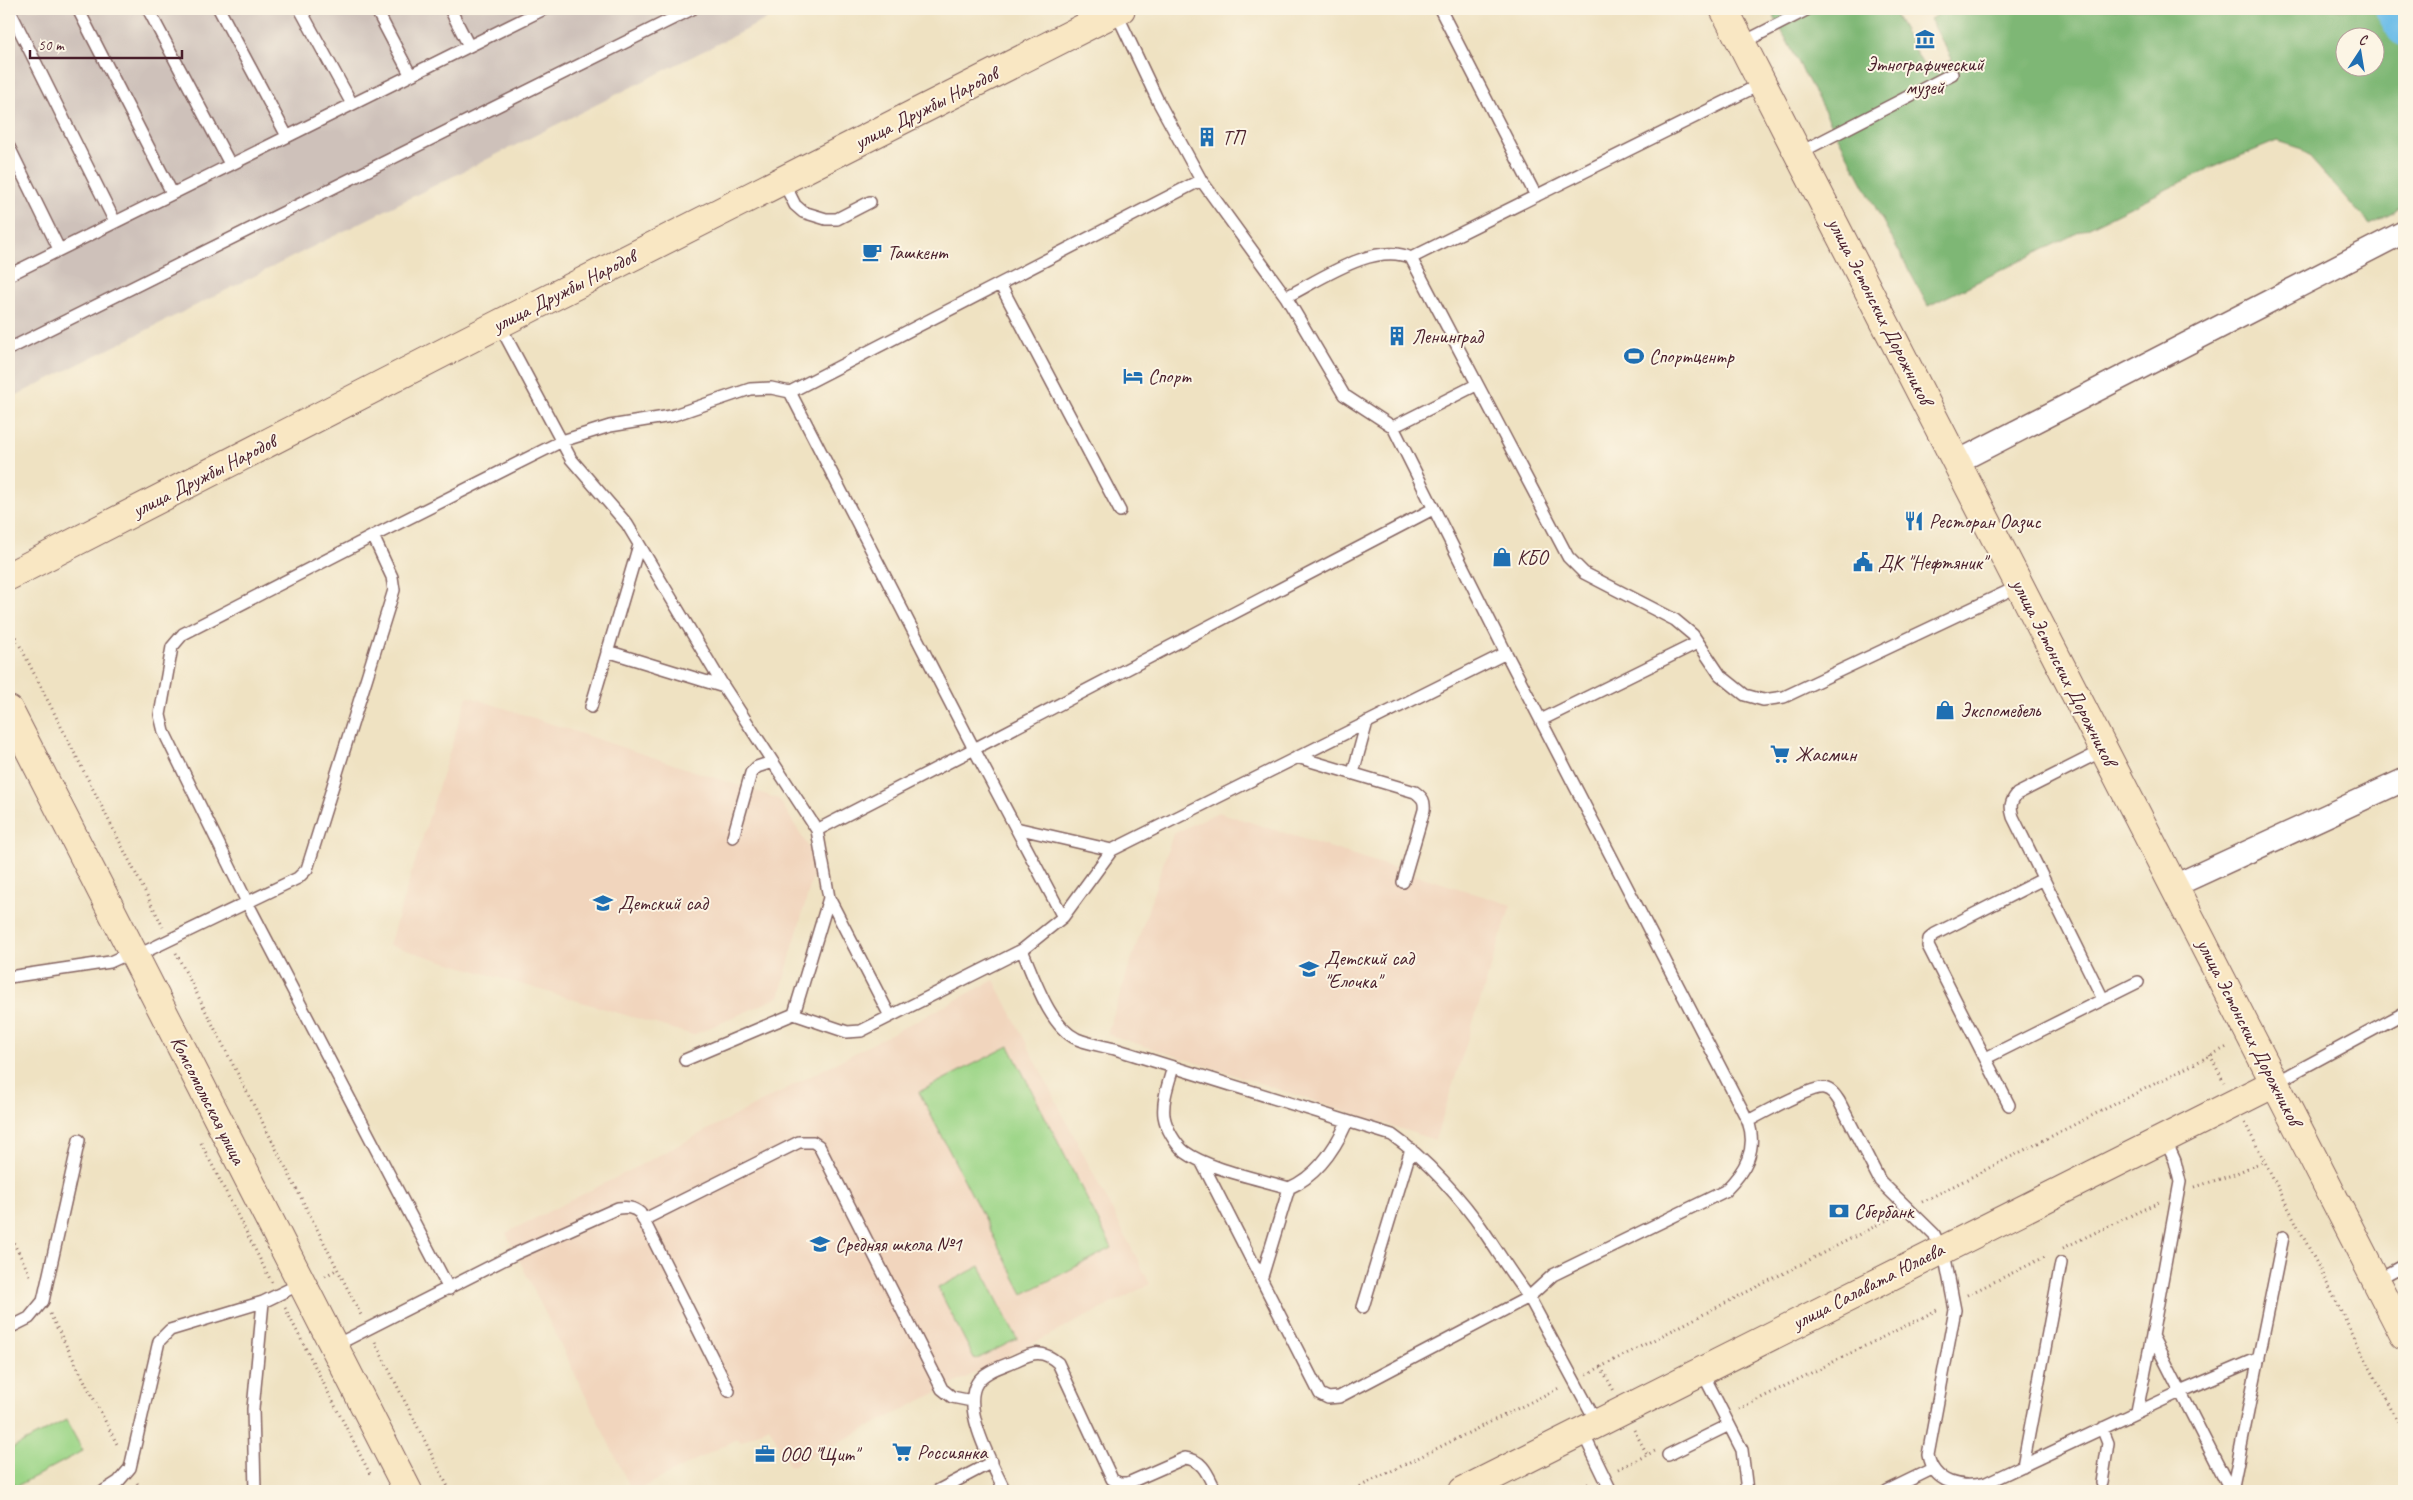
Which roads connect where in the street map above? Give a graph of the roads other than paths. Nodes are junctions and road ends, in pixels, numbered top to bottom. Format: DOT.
graph roads {
  1 [pos="9,9"];
  2 [pos="78,9"];
  3 [pos="148,9"];
  4 [pos="219,9"];
  5 [pos="300,9"];
  6 [pos="376,9"];
  7 [pos="450,9"];
  8 [pos="544,9"];
  9 [pos="692,9"];
  10 [pos="1440,9"];
  11 [pos="1724,9"];
  12 [pos="1808,9"];
  13 [pos="1118,10"];
  14 [pos="531,12"];
  15 [pos="1742,43"];
  16 [pos="469,46"];
  17 [pos="410,74"];
  18 [pos="1952,74"];
  19 [pos="1763,83"];
  20 [pos="352,104"];
  21 [pos="287,136"];
  22 [pos="9,147"];
  23 [pos="1799,153"];
  24 [pos="230,164"];
  25 [pos="1201,180"];
  26 [pos="783,181"];
  27 [pos="172,193"];
  28 [pos="1536,196"];
  29 [pos="870,202"];
  30 [pos="115,222"];
  31 [pos="2404,232"];
  32 [pos="59,249"];
  33 [pos="1411,258"];
  34 [pos="9,275"];
  35 [pos="1000,284"];
  36 [pos="1286,297"];
  37 [pos="499,324"];
  38 [pos="9,349"];
  39 [pos="1476,385"];
  40 [pos="790,392"];
  41 [pos="1393,427"];
  42 [pos="562,441"];
  43 [pos="1957,462"];
  44 [pos="1433,509"];
  45 [pos="1120,511"];
  46 [pos="373,536"];
  47 [pos="639,546"];
  48 [pos="9,576"];
  49 [pos="2020,585"];
  50 [pos="1697,642"];
  51 [pos="608,651"];
  52 [pos="1506,653"];
  53 [pos="724,687"];
  54 [pos="591,707"];
  55 [pos="9,710"];
  56 [pos="1541,720"];
  57 [pos="1367,722"];
  58 [pos="974,749"];
  59 [pos="2104,750"];
  60 [pos="1298,757"];
  61 [pos="772,762"];
  62 [pos="1353,773"];
  63 [pos="2404,780"];
  64 [pos="1016,828"];
  65 [pos="817,830"];
  66 [pos="733,837"];
  67 [pos="1112,850"];
  68 [pos="2044,879"];
  69 [pos="1403,882"];
  70 [pos="2174,886"];
  71 [pos="829,898"];
  72 [pos="248,904"];
  73 [pos="1063,917"];
  74 [pos="1022,950"];
  75 [pos="133,954"];
  76 [pos="9,977"];
  77 [pos="2138,982"];
  78 [pos="2103,999"];
  79 [pos="2404,1013"];
  80 [pos="794,1014"];
  81 [pos="890,1016"];
  82 [pos="1986,1058"];
  83 [pos="685,1060"];
  84 [pos="1173,1067"];
  85 [pos="2275,1083"];
  86 [pos="2009,1105"];
  87 [pos="1748,1121"];
  88 [pos="1347,1122"];
  89 [pos="2165,1139"];
  90 [pos="79,1140"];
  91 [pos="1411,1149"];
  92 [pos="1201,1162"];
  93 [pos="1289,1188"];
  94 [pos="643,1220"];
  95 [pos="2283,1237"];
  96 [pos="1942,1249"];
  97 [pos="2061,1263"];
  98 [pos="2404,1265"];
  99 [pos="1262,1280"];
  100 [pos="2376,1280"];
  101 [pos="302,1283"];
  102 [pos="449,1289"];
  103 [pos="1529,1297"];
  104 [pos="263,1302"];
  105 [pos="1363,1307"];
  106 [pos="9,1328"];
  107 [pos="2404,1335"];
  108 [pos="2152,1336"];
  109 [pos="334,1346"];
  110 [pos="2259,1358"];
  111 [pos="1701,1370"];
  112 [pos="729,1391"];
  113 [pos="2180,1392"];
  114 [pos="972,1401"];
  115 [pos="2137,1411"];
  116 [pos="1727,1421"];
  117 [pos="1590,1427"];
  118 [pos="2102,1428"];
  119 [pos="1668,1456"];
  120 [pos="992,1462"];
  121 [pos="2023,1466"];
  122 [pos="1932,1469"];
  123 [pos="2102,1483"];
  124 [pos="104,1491"];
  125 [pos="255,1491"];
  126 [pos="408,1491"];
  127 [pos="937,1491"];
  128 [pos="1005,1491"];
  129 [pos="1216,1491"];
  130 [pos="1463,1491"];
  131 [pos="1612,1491"];
  132 [pos="1748,1491"];
  133 [pos="1887,1491"];
  134 [pos="2231,1491"];
  1 -- 30 [label="lane"];
  2 -- 27 [label="lane"];
  3 -- 24 [label="lane"];
  4 -- 21 [label="lane"];
  5 -- 20 [label="lane"];
  6 -- 17 [label="lane"];
  7 -- 16 [label="lane"];
  8 -- 14 [label="lane"];
  9 -- 38 [label="lane"];
  10 -- 28 [label="lane"];
  11 -- 15 [label="main road, улица Эстонских Дорожников"];
  12 -- 15 [label="lane"];
  13 -- 25 [label="lane"];
  13 -- 26 [label="main road, улица Дружбы Народов"];
  14 -- 16 [label="lane"];
  15 -- 19 [label="main road, улица Эстонских Дорожников"];
  16 -- 17 [label="lane"];
  17 -- 20 [label="lane"];
  18 -- 23 [label="lane"];
  19 -- 23 [label="main road, улица Эстонских Дорожников"];
  19 -- 28 [label="lane"];
  20 -- 21 [label="lane"];
  21 -- 24 [label="lane"];
  22 -- 32 [label="lane"];
  23 -- 43 [label="main road, улица Эстонских Дорожников"];
  24 -- 27 [label="lane"];
  25 -- 35 [label="lane"];
  25 -- 36 [label="lane"];
  26 -- 29 [label="lane"];
  26 -- 37 [label="main road, улица Дружбы Народов"];
  27 -- 30 [label="lane"];
  28 -- 33 [label="lane"];
  30 -- 32 [label="lane"];
  31 -- 43 [label="street"];
  32 -- 34 [label="lane"];
  33 -- 36 [label="lane"];
  33 -- 39 [label="lane"];
  35 -- 40 [label="lane"];
  35 -- 45 [label="lane"];
  36 -- 41 [label="lane"];
  37 -- 42 [label="lane"];
  37 -- 48 [label="main road, улица Дружбы Народов"];
  39 -- 41 [label="lane"];
  39 -- 50 [label="lane"];
  40 -- 42 [label="lane"];
  40 -- 58 [label="lane"];
  41 -- 44 [label="lane"];
  42 -- 46 [label="lane"];
  42 -- 47 [label="lane"];
  43 -- 49 [label="main road, улица Эстонских Дорожников"];
  44 -- 52 [label="lane"];
  44 -- 58 [label="lane"];
  46 -- 72 [label="lane"];
  46 -- 72 [label="lane"];
  47 -- 51 [label="lane"];
  47 -- 53 [label="lane"];
  49 -- 50 [label="lane"];
  49 -- 59 [label="main road, улица Эстонских Дорожников"];
  50 -- 56 [label="lane"];
  51 -- 53 [label="lane"];
  51 -- 54 [label="lane"];
  52 -- 56 [label="lane"];
  52 -- 57 [label="lane"];
  53 -- 61 [label="lane"];
  55 -- 75 [label="main road, Комсомольская улица"];
  56 -- 87 [label="lane"];
  57 -- 60 [label="lane"];
  57 -- 62 [label="lane"];
  58 -- 64 [label="lane"];
  58 -- 65 [label="lane"];
  59 -- 68 [label="lane"];
  59 -- 70 [label="main road, улица Эстонских Дорожников"];
  60 -- 62 [label="lane"];
  60 -- 67 [label="lane"];
  61 -- 65 [label="lane"];
  61 -- 66 [label="lane"];
  62 -- 69 [label="lane"];
  63 -- 70 [label="street"];
  64 -- 67 [label="lane"];
  64 -- 73 [label="lane"];
  65 -- 71 [label="lane"];
  67 -- 73 [label="lane"];
  68 -- 78 [label="lane"];
  68 -- 82 [label="lane"];
  70 -- 85 [label="main road, улица Эстонских Дорожников"];
  71 -- 80 [label="lane"];
  71 -- 81 [label="lane"];
  72 -- 75 [label="lane"];
  72 -- 102 [label="lane"];
  73 -- 74 [label="lane"];
  74 -- 81 [label="lane"];
  74 -- 84 [label="lane"];
  75 -- 76 [label="lane"];
  75 -- 101 [label="main road, Комсомольская улица"];
  77 -- 78 [label="lane"];
  78 -- 82 [label="lane"];
  79 -- 85 [label="lane"];
  80 -- 81 [label="lane"];
  80 -- 83 [label="lane"];
  82 -- 86 [label="lane"];
  84 -- 88 [label="lane"];
  84 -- 92 [label="lane"];
  85 -- 89 [label="main road, улица Салавата Юлаева"];
  85 -- 100 [label="main road, улица Эстонских Дорожников"];
  87 -- 96 [label="lane"];
  87 -- 103 [label="lane"];
  88 -- 91 [label="lane"];
  88 -- 93 [label="lane"];
  89 -- 96 [label="main road, улица Салавата Юлаева"];
  89 -- 108 [label="lane"];
  90 -- 106 [label="lane"];
  91 -- 103 [label="lane"];
  91 -- 105 [label="lane"];
  92 -- 93 [label="lane"];
  92 -- 99 [label="lane"];
  93 -- 99 [label="lane"];
  94 -- 102 [label="lane"];
  94 -- 112 [label="lane"];
  94 -- 114 [label="lane"];
  95 -- 110 [label="lane"];
  96 -- 111 [label="main road, улица Салавата Юлаева"];
  96 -- 122 [label="lane"];
  97 -- 121 [label="lane"];
  98 -- 100 [label="lane"];
  99 -- 103 [label="lane"];
  100 -- 107 [label="main road, улица Эстонских Дорожников"];
  101 -- 104 [label="lane"];
  101 -- 109 [label="main road, Комсомольская улица"];
  102 -- 109 [label="lane"];
  103 -- 117 [label="lane"];
  104 -- 124 [label="lane"];
  104 -- 125 [label="lane"];
  108 -- 113 [label="lane"];
  108 -- 115 [label="lane"];
  109 -- 126 [label="main road, Комсомольская улица"];
  110 -- 113 [label="lane"];
  110 -- 134 [label="lane"];
  111 -- 116 [label="lane"];
  111 -- 117 [label="main road, улица Салавата Юлаева"];
  113 -- 115 [label="lane"];
  113 -- 134 [label="lane"];
  114 -- 120 [label="lane"];
  114 -- 129 [label="lane"];
  115 -- 118 [label="lane"];
  116 -- 119 [label="lane"];
  116 -- 132 [label="lane"];
  117 -- 130 [label="main road, улица Салавата Юлаева"];
  117 -- 131 [label="lane"];
  118 -- 121 [label="lane"];
  118 -- 123 [label="lane"];
  120 -- 127 [label="lane"];
  120 -- 128 [label="lane"];
  121 -- 122 [label="lane"];
  122 -- 133 [label="lane"];
}
